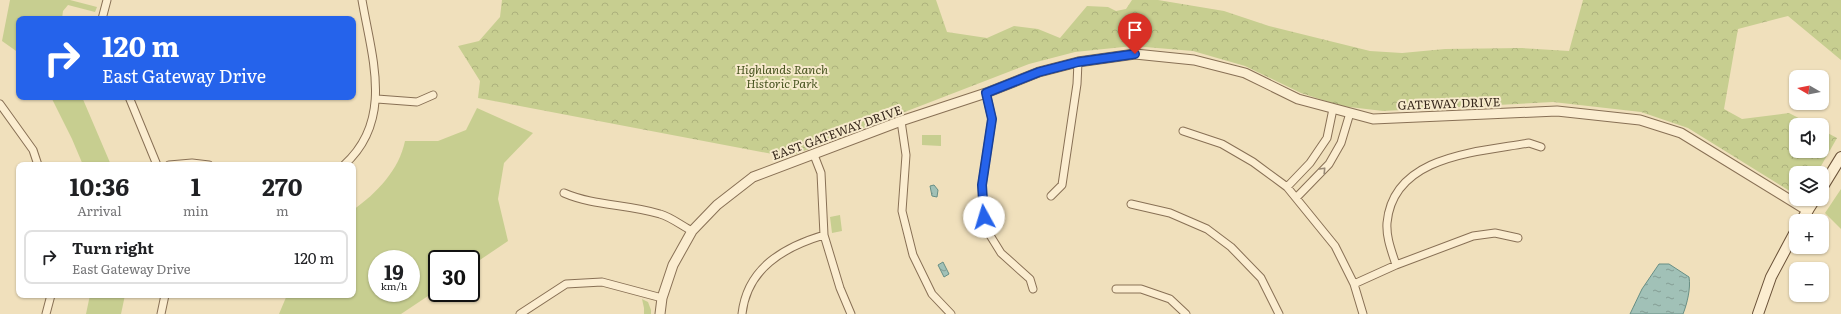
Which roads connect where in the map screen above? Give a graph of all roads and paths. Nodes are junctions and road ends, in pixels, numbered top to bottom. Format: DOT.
graph roads {
  1 [pos="106,0"];
  2 [pos="362,0"];
  3 [pos="103,16"];
  4 [pos="1078,62"];
  5 [pos="986,93"];
  6 [pos="433,95"];
  7 [pos="377,99"];
  8 [pos="130,100"];
  9 [pos="0,104"];
  10 [pos="1333,109"];
  11 [pos="1350,113"];
  12 [pos="901,121"];
  13 [pos="1182,131"];
  14 [pos="1541,147"];
  15 [pos="814,154"];
  16 [pos="1841,157"];
  17 [pos="37,162"];
  18 [pos="156,162"];
  19 [pos="347,162"];
  20 [pos="1829,177"];
  21 [pos="1287,187"];
  22 [pos="564,193"];
  23 [pos="1051,196"];
  24 [pos="1296,198"];
  25 [pos="1131,204"];
  26 [pos="1811,206"];
  27 [pos="1808,211"];
  28 [pos="1806,214"];
  29 [pos="692,231"];
  30 [pos="824,235"];
  31 [pos="1518,238"];
  32 [pos="1789,243"];
  33 [pos="1396,265"];
  34 [pos="1354,284"];
  35 [pos="1033,289"];
  36 [pos="1116,290"];
  37 [pos="50,298"];
  38 [pos="164,298"];
  39 [pos="662,298"];
  40 [pos="46,314"];
  41 [pos="161,314"];
  42 [pos="520,314"];
  43 [pos="660,314"];
  44 [pos="742,314"];
  45 [pos="851,314"];
  46 [pos="951,314"];
  47 [pos="1186,314"];
  48 [pos="1279,314"];
  49 [pos="1363,314"];
  50 [pos="1758,314"];
  1 -- 3 [label="street"];
  2 -- 7 [label="street"];
  4 -- 5 [label="street, EAST GATEWAY DRIVE"];
  4 -- 10 [label="street, GATEWAY DRIVE"];
  4 -- 23 [label="street"];
  5 -- 12 [label="street, EAST GATEWAY DRIVE"];
  5 -- 35 [label="street"];
  6 -- 7 [label="street"];
  7 -- 19 [label="street"];
  8 -- 18 [label="street"];
  9 -- 17 [label="street"];
  10 -- 11 [label="street, GATEWAY DRIVE"];
  10 -- 21 [label="street"];
  24 -- 11 [label="street, one-way"];
  11 -- 27 [label="street, GATEWAY DRIVE"];
  12 -- 15 [label="street, EAST GATEWAY DRIVE"];
  12 -- 46 [label="street"];
  13 -- 21 [label="street"];
  14 -- 33 [label="street"];
  15 -- 29 [label="street, EAST GATEWAY DRIVE"];
  15 -- 30 [label="street"];
  16 -- 20 [label="main road"];
  21 -- 24 [label="street"];
  22 -- 29 [label="street"];
  24 -- 34 [label="street"];
  25 -- 48 [label="street"];
  26 -- 27 [label="main road"];
  27 -- 28 [label="main road"];
  29 -- 39 [label="street, EAST GATEWAY DRIVE"];
  30 -- 44 [label="street"];
  30 -- 45 [label="street"];
  31 -- 33 [label="street"];
  32 -- 50 [label="main road"];
  33 -- 34 [label="street"];
  34 -- 49 [label="street"];
  36 -- 47 [label="street"];
  37 -- 40 [label="street"];
  38 -- 41 [label="street"];
  39 -- 42 [label="street"];
  39 -- 43 [label="street"];
}
